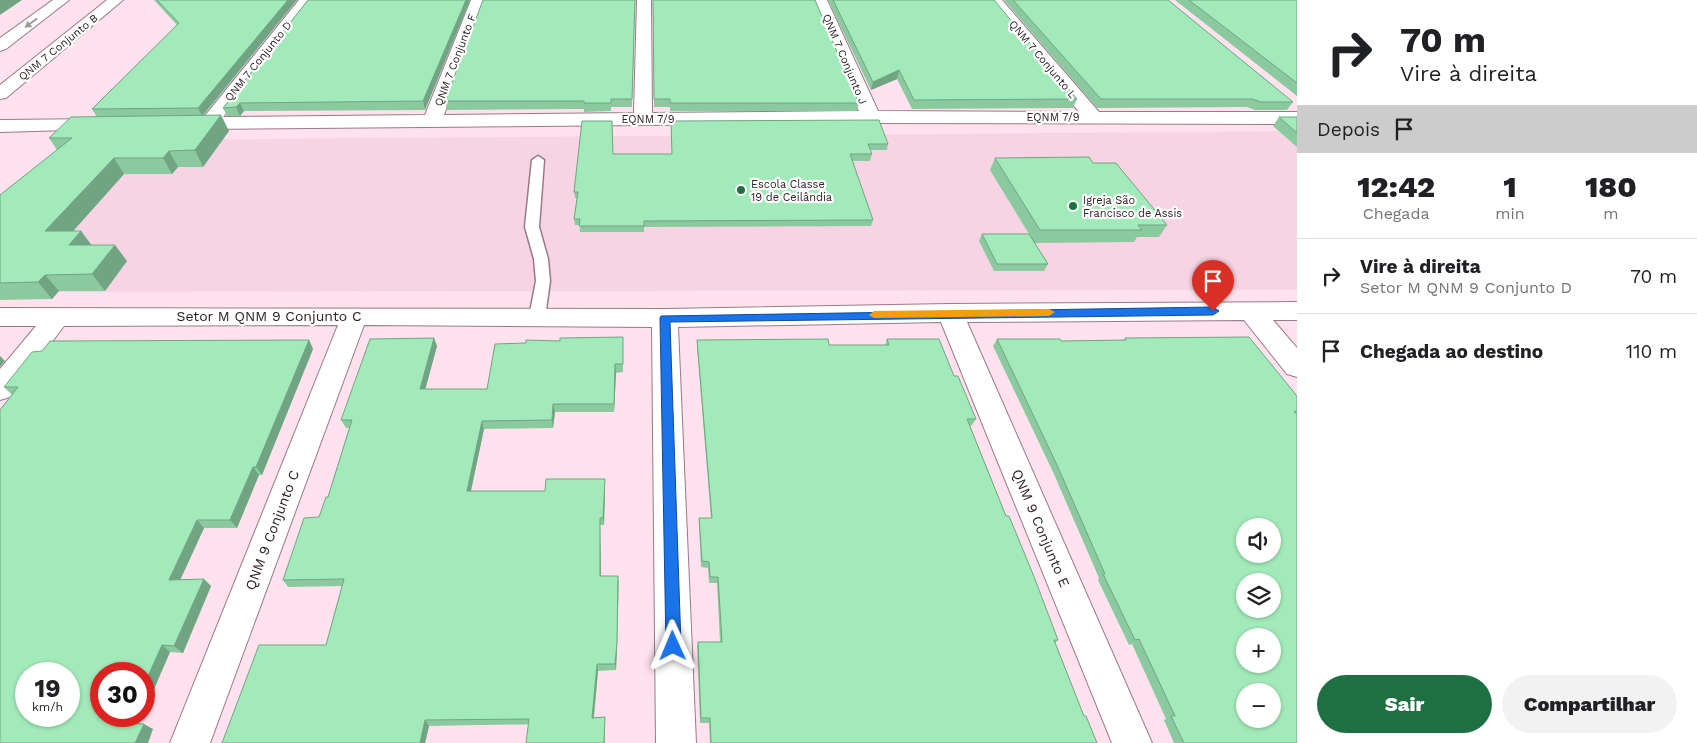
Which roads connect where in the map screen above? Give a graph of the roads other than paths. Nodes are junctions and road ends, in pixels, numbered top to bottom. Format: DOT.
graph roads {
  1 [pos="62,0"];
  2 [pos="116,0"];
  3 [pos="307,0"];
  4 [pos="478,0"];
  5 [pos="644,0"];
  6 [pos="820,0"];
  7 [pos="994,0"];
  8 [pos="0,46"];
  9 [pos="0,94"];
  10 [pos="871,117"];
  11 [pos="1093,117"];
  12 [pos="1297,118"];
  13 [pos="644,119"];
  14 [pos="432,121"];
  15 [pos="209,123"];
  16 [pos="119,124"];
  17 [pos="169,124"];
  18 [pos="0,126"];
  19 [pos="538,160"];
  20 [pos="1251,311"];
  21 [pos="1297,311"];
  22 [pos="950,313"];
  23 [pos="354,316"];
  24 [pos="0,317"];
  25 [pos="57,317"];
  26 [pos="537,317"];
  27 [pos="665,318"];
  28 [pos="1297,367"];
  29 [pos="0,389"];
  30 [pos="190,743"];
  31 [pos="676,743"];
  32 [pos="1132,743"];
  1 -- 8 [label="street, one-way"];
  2 -- 9 [label="street, QNM 7 Conjunto B"];
  3 -- 15 [label="street, QNM 7 Conjunto D"];
  4 -- 14 [label="street, QNM 7 Conjunto F"];
  5 -- 13 [label="street"];
  6 -- 10 [label="street, QNM 7 Conjunto J"];
  7 -- 11 [label="street, QNM 7 Conjunto L"];
  10 -- 11 [label="street, EQNM 7/9"];
  10 -- 13 [label="street, EQNM 7/9"];
  11 -- 12 [label="street, EQNM 7/9"];
  13 -- 14 [label="street, EQNM 7/9"];
  14 -- 15 [label="street, EQNM 7/9"];
  15 -- 17 [label="street, EQNM 7/9"];
  16 -- 18 [label="street"];
  19 -- 26 [label="lane"];
  20 -- 21 [label="street, Setor M QNM 9 Conjunto C"];
  20 -- 22 [label="street, Setor M QNM 9 Conjunto C"];
  20 -- 28 [label="street"];
  22 -- 27 [label="street, Setor M QNM 9 Conjunto C"];
  22 -- 32 [label="street, QNM 9 Conjunto E"];
  23 -- 25 [label="street, Setor M QNM 9 Conjunto C"];
  23 -- 26 [label="street, Setor M QNM 9 Conjunto C"];
  23 -- 30 [label="street, QNM 9 Conjunto C"];
  24 -- 25 [label="street, Setor M QNM 9 Conjunto C"];
  25 -- 29 [label="street"];
  26 -- 27 [label="street, Setor M QNM 9 Conjunto C"];
  27 -- 31 [label="street"];
}
